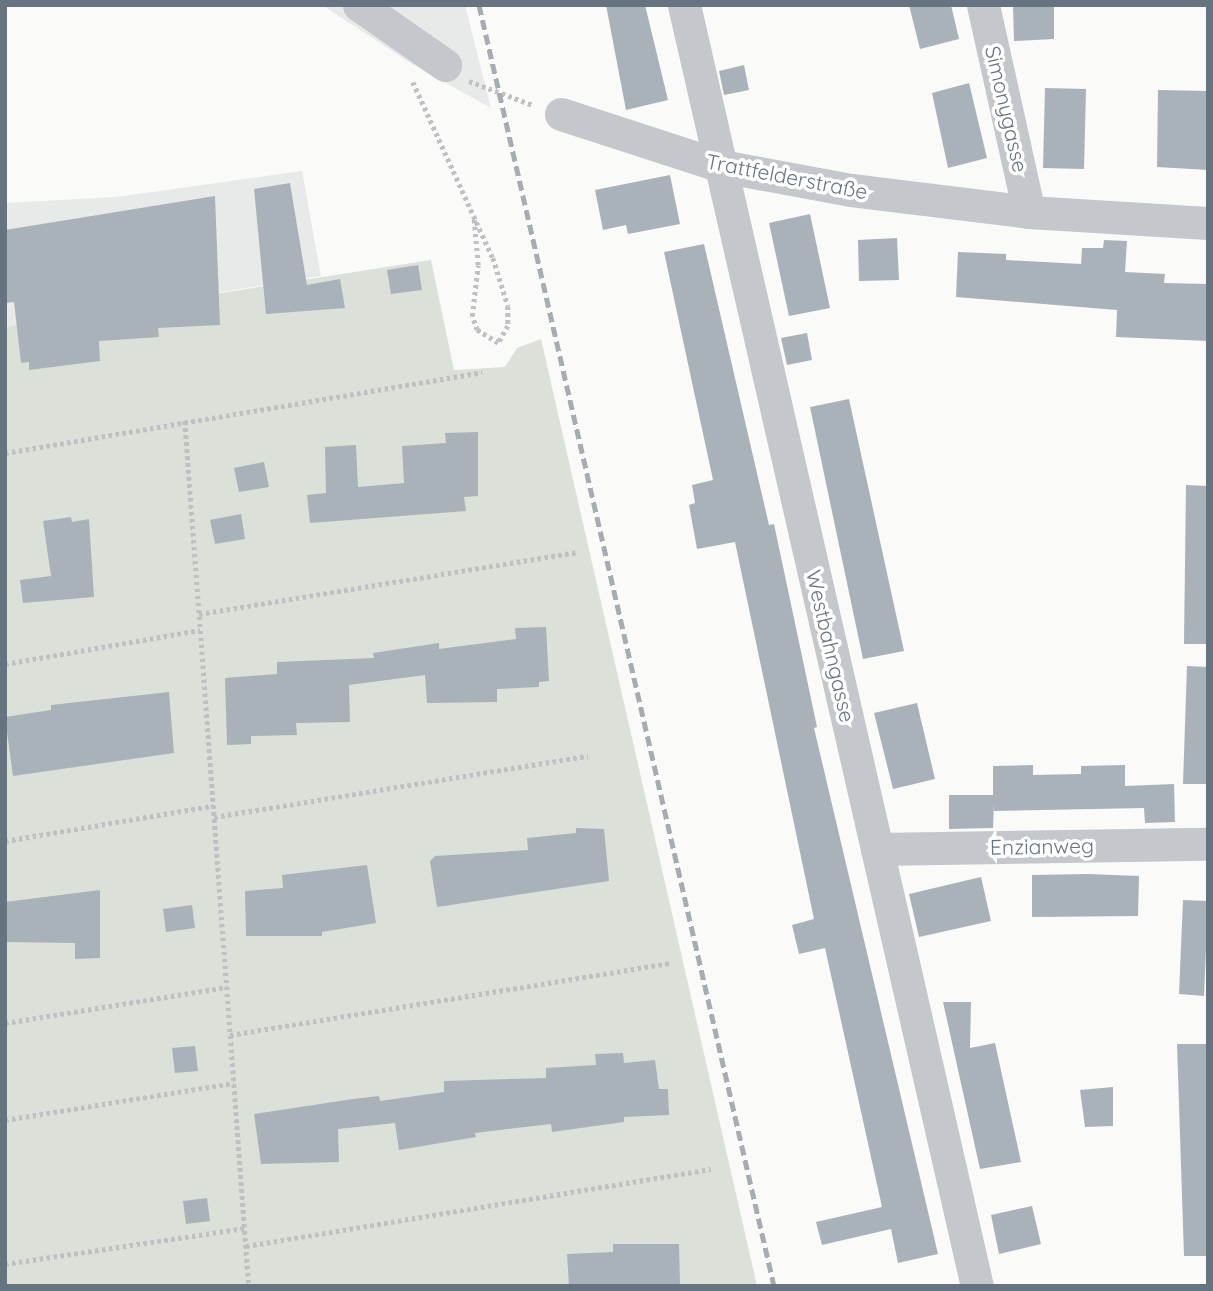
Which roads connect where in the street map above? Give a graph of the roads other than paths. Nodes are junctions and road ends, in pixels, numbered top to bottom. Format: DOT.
graph roads {
  1 [pos="359,5"];
  2 [pos="684,5"];
  3 [pos="983,5"];
  4 [pos="445,65"];
  5 [pos="561,114"];
  6 [pos="721,166"];
  7 [pos="1029,212"];
  8 [pos="1208,223"];
  9 [pos="1208,844"];
  10 [pos="877,849"];
  11 [pos="977,1286"];
  1 -- 4 [label="street"];
  2 -- 6 [label="street, Westbahngasse"];
  3 -- 7 [label="street, Simonygasse"];
  5 -- 6 [label="street, Trattfelderstraße"];
  6 -- 7 [label="street, Trattfelderstraße"];
  6 -- 10 [label="street, Westbahngasse"];
  7 -- 8 [label="street, Trattfelderstraße"];
  9 -- 10 [label="street, Enzianweg"];
  10 -- 11 [label="street, Westbahngasse"];
}
